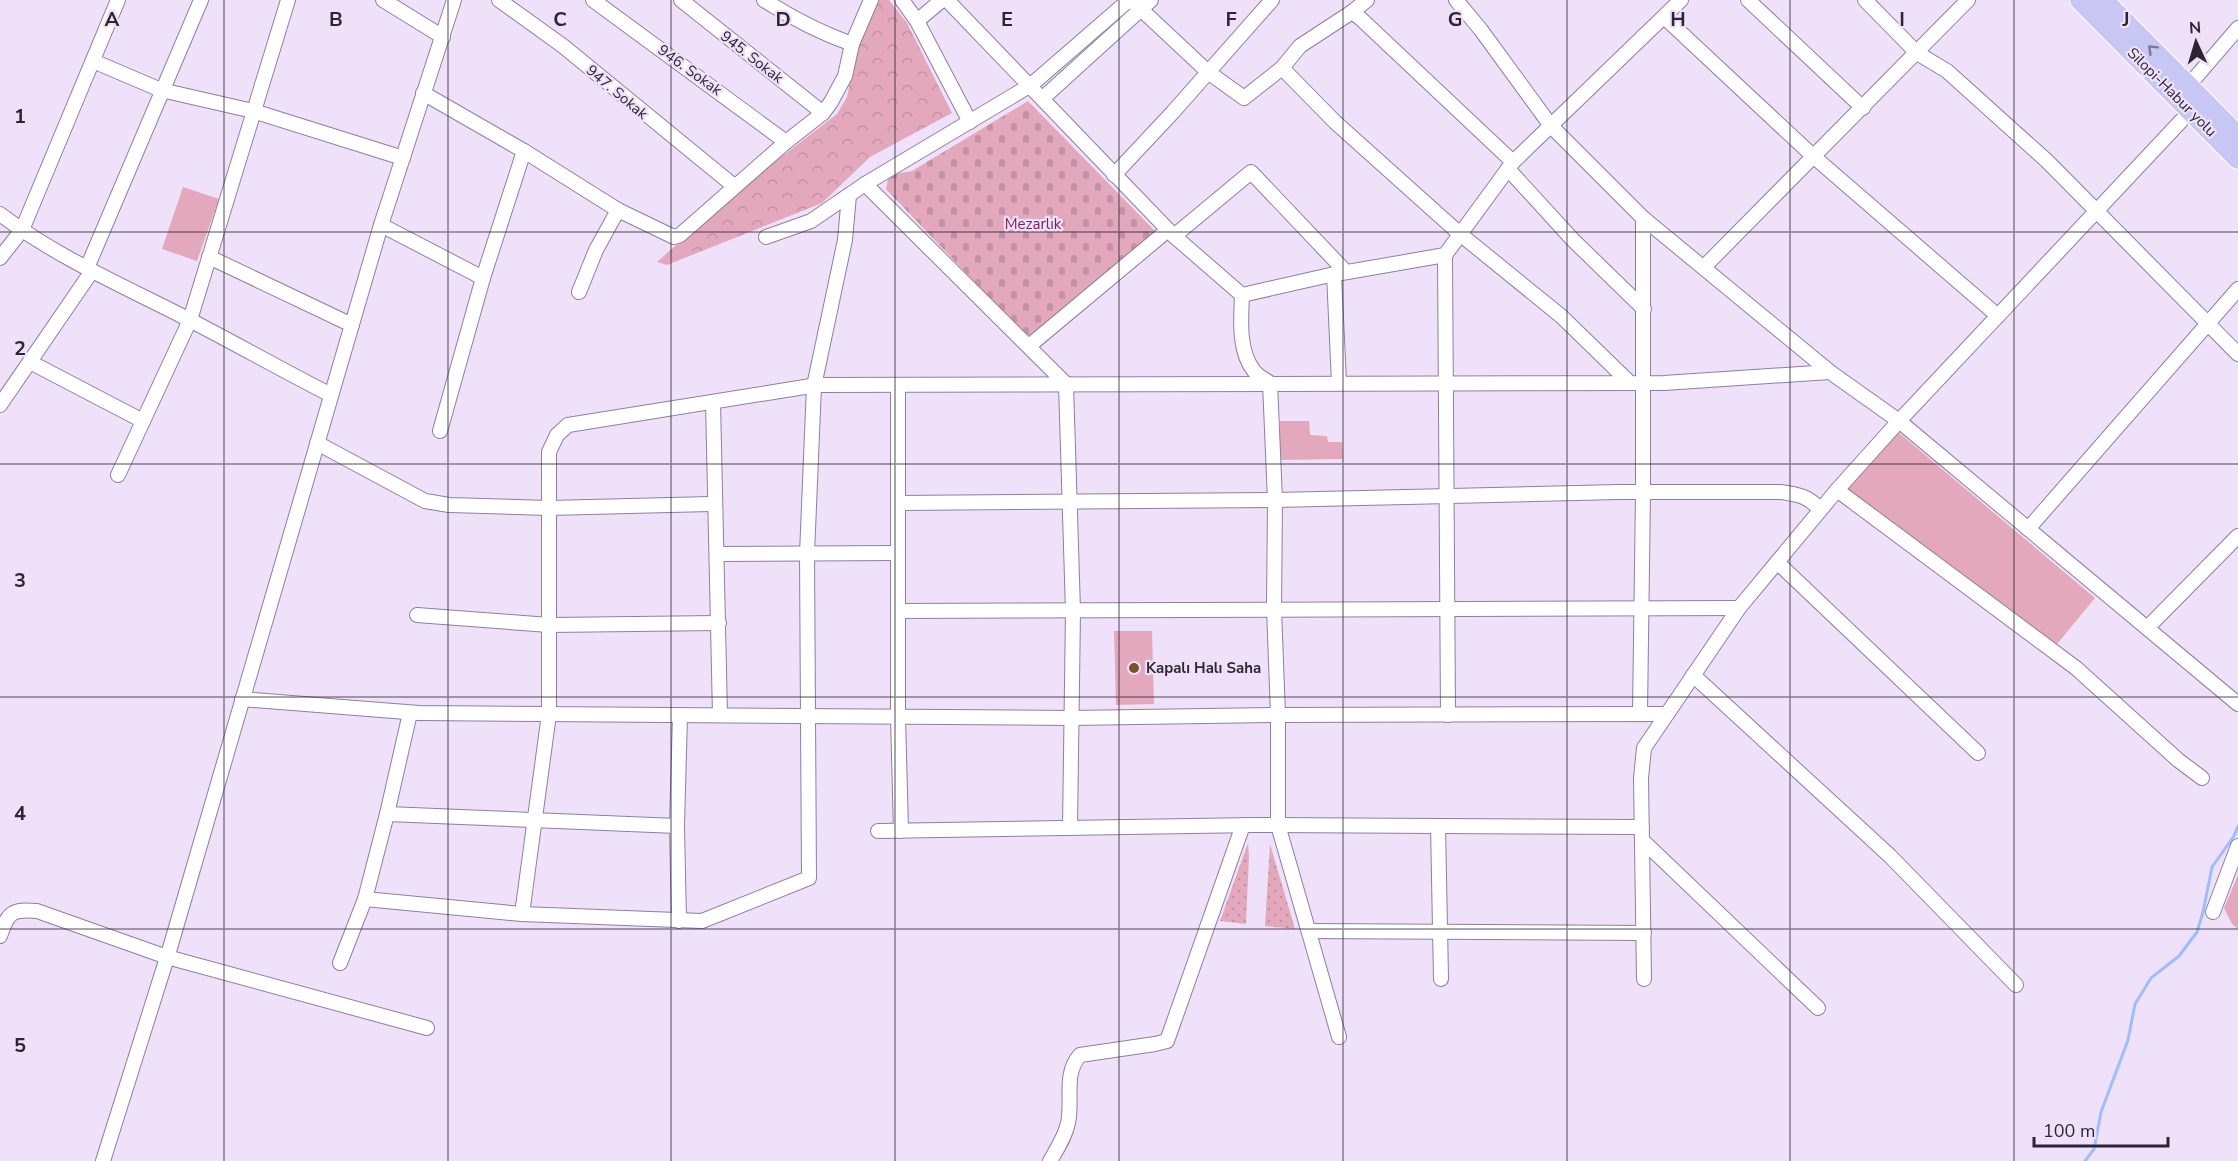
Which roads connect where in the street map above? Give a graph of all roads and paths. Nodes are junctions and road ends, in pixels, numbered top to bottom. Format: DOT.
graph roads {
  1 [pos="118,0"];
  2 [pos="201,0"];
  3 [pos="288,0"];
  4 [pos="383,0"];
  5 [pos="454,0"];
  6 [pos="499,0"];
  7 [pos="593,0"];
  8 [pos="681,0"];
  9 [pos="764,0"];
  10 [pos="871,0"];
  11 [pos="902,0"];
  12 [pos="942,0"];
  13 [pos="947,0"];
  14 [pos="1272,0"];
  15 [pos="1367,0"];
  16 [pos="1456,0"];
  17 [pos="1682,0"];
  18 [pos="1748,0"];
  19 [pos="1866,0"];
  20 [pos="1968,0"];
  21 [pos="2080,0"];
  22 [pos="2103,0"];
  23 [pos="1138,2"];
  24 [pos="1352,12"];
  25 [pos="1664,17"];
  26 [pos="917,21"];
  27 [pos="2238,28"];
  28 [pos="443,37"];
  29 [pos="852,44"];
  30 [pos="1917,53"];
  31 [pos="93,61"];
  32 [pos="1282,68"];
  33 [pos="1208,72"];
  34 [pos="2195,78"];
  35 [pos="1030,85"];
  36 [pos="161,90"];
  37 [pos="423,93"];
  38 [pos="1043,99"];
  39 [pos="1863,108"];
  40 [pos="253,111"];
  41 [pos="823,113"];
  42 [pos="2182,120"];
  43 [pos="970,122"];
  44 [pos="1551,126"];
  45 [pos="2238,136"];
  46 [pos="786,142"];
  47 [pos="524,151"];
  48 [pos="1813,156"];
  49 [pos="403,158"];
  50 [pos="2238,159"];
  51 [pos="1510,166"];
  52 [pos="1114,175"];
  53 [pos="866,184"];
  54 [pos="734,186"];
  55 [pos="849,195"];
  56 [pos="618,210"];
  57 [pos="2095,212"];
  58 [pos="0,214"];
  59 [pos="1643,218"];
  60 [pos="381,225"];
  61 [pos="22,230"];
  62 [pos="1171,233"];
  63 [pos="1460,234"];
  64 [pos="766,237"];
  65 [pos="1445,255"];
  66 [pos="209,257"];
  67 [pos="0,258"];
  68 [pos="1704,267"];
  69 [pos="89,269"];
  70 [pos="1340,273"];
  71 [pos="483,278"];
  72 [pos="2238,289"];
  73 [pos="579,292"];
  74 [pos="1242,295"];
  75 [pos="1644,309"];
  76 [pos="1998,316"];
  77 [pos="190,320"];
  78 [pos="352,324"];
  79 [pos="2207,324"];
  80 [pos="1029,346"];
  81 [pos="2238,354"];
  82 [pos="30,362"];
  83 [pos="1830,372"];
  84 [pos="1339,382"];
  85 [pos="1446,382"];
  86 [pos="1269,383"];
  87 [pos="1636,383"];
  88 [pos="1066,384"];
  89 [pos="898,385"];
  90 [pos="814,386"];
  91 [pos="331,395"];
  92 [pos="713,402"];
  93 [pos="0,405"];
  94 [pos="143,421"];
  95 [pos="1899,421"];
  96 [pos="440,431"];
  97 [pos="317,443"];
  98 [pos="118,475"];
  99 [pos="1837,490"];
  100 [pos="1643,492"];
  101 [pos="1448,497"];
  102 [pos="1275,500"];
  103 [pos="1071,502"];
  104 [pos="898,503"];
  105 [pos="711,504"];
  106 [pos="548,508"];
  107 [pos="1820,510"];
  108 [pos="2028,529"];
  109 [pos="2238,536"];
  110 [pos="897,553"];
  111 [pos="717,554"];
  112 [pos="807,554"];
  113 [pos="1777,562"];
  114 [pos="1640,607"];
  115 [pos="1446,608"];
  116 [pos="1739,608"];
  117 [pos="1274,609"];
  118 [pos="898,611"];
  119 [pos="1073,611"];
  120 [pos="417,615"];
  121 [pos="719,623"];
  122 [pos="549,625"];
  123 [pos="2147,628"];
  124 [pos="1693,675"];
  125 [pos="242,699"];
  126 [pos="2238,704"];
  127 [pos="410,713"];
  128 [pos="549,714"];
  129 [pos="1640,714"];
  130 [pos="1667,714"];
  131 [pos="680,715"];
  132 [pos="720,715"];
  133 [pos="1278,715"];
  134 [pos="1448,715"];
  135 [pos="808,716"];
  136 [pos="898,716"];
  137 [pos="1071,718"];
  138 [pos="1978,753"];
  139 [pos="2202,778"];
  140 [pos="387,814"];
  141 [pos="536,821"];
  142 [pos="1243,825"];
  143 [pos="1278,825"];
  144 [pos="677,826"];
  145 [pos="1438,826"];
  146 [pos="1070,828"];
  147 [pos="878,831"];
  148 [pos="901,831"];
  149 [pos="1642,834"];
  150 [pos="2238,846"];
  151 [pos="365,899"];
  152 [pos="2213,912"];
  153 [pos="522,914"];
  154 [pos="679,921"];
  155 [pos="1309,931"];
  156 [pos="1441,931"];
  157 [pos="1644,933"];
  158 [pos="0,936"];
  159 [pos="167,957"];
  160 [pos="340,963"];
  161 [pos="1441,979"];
  162 [pos="1644,979"];
  163 [pos="2016,985"];
  164 [pos="1818,1008"];
  165 [pos="428,1028"];
  166 [pos="1339,1037"];
  167 [pos="103,1161"];
  168 [pos="1050,1161"];
  1 -- 31 [label="street"];
  2 -- 36 [label="street"];
  3 -- 40 [label="street"];
  4 -- 28 [label="street"];
  5 -- 28 [label="street"];
  6 -- 54 [label="street, 947. Sokak"];
  7 -- 46 [label="street, 946. Sokak"];
  8 -- 41 [label="street, 945. Sokak"];
  9 -- 29 [label="street"];
  10 -- 29 [label="street"];
  11 -- 26 [label="street"];
  12 -- 26 [label="street"];
  13 -- 35 [label="street"];
  14 -- 33 [label="street"];
  15 -- 24 [label="street"];
  16 -- 44 [label="street"];
  17 -- 25 [label="street"];
  18 -- 39 [label="street"];
  19 -- 30 [label="street"];
  20 -- 30 [label="street"];
  21 -- 50 [label="highway, Silopi-Habur yolu"];
  45 -- 22 [label="highway, one-way"];
  23 -- 33 [label="street"];
  23 -- 35 [label="street"];
  23 -- 38 [label="street"];
  24 -- 32 [label="street"];
  24 -- 51 [label="street"];
  25 -- 44 [label="street"];
  25 -- 48 [label="street"];
  26 -- 43 [label="street"];
  27 -- 34 [label="street"];
  28 -- 37 [label="street"];
  29 -- 41 [label="street"];
  30 -- 39 [label="street"];
  30 -- 57 [label="street"];
  31 -- 36 [label="street"];
  31 -- 61 [label="street"];
  32 -- 33 [label="street"];
  32 -- 63 [label="street"];
  33 -- 52 [label="street"];
  35 -- 38 [label="street"];
  35 -- 43 [label="street"];
  36 -- 40 [label="street"];
  36 -- 69 [label="street"];
  37 -- 47 [label="street"];
  37 -- 49 [label="street"];
  38 -- 52 [label="street"];
  39 -- 48 [label="street"];
  40 -- 49 [label="street"];
  40 -- 66 [label="street"];
  41 -- 46 [label="street"];
  42 -- 57 [label="street"];
  43 -- 53 [label="street"];
  44 -- 51 [label="street"];
  44 -- 59 [label="street"];
  46 -- 54 [label="street"];
  47 -- 56 [label="street"];
  47 -- 71 [label="street"];
  48 -- 68 [label="street"];
  48 -- 76 [label="street"];
  49 -- 60 [label="street"];
  51 -- 63 [label="street"];
  51 -- 75 [label="street"];
  52 -- 62 [label="street"];
  53 -- 55 [label="street"];
  53 -- 80 [label="street"];
  54 -- 56 [label="street"];
  55 -- 64 [label="street"];
  55 -- 90 [label="street"];
  56 -- 73 [label="street"];
  57 -- 76 [label="street"];
  57 -- 79 [label="street"];
  58 -- 61 [label="street"];
  59 -- 68 [label="street"];
  59 -- 75 [label="street"];
  60 -- 71 [label="street"];
  60 -- 78 [label="street"];
  61 -- 67 [label="street"];
  61 -- 69 [label="street"];
  62 -- 70 [label="street"];
  62 -- 74 [label="street"];
  62 -- 80 [label="street"];
  63 -- 65 [label="street"];
  63 -- 87 [label="street"];
  65 -- 70 [label="street"];
  65 -- 85 [label="street"];
  66 -- 77 [label="street"];
  66 -- 78 [label="street"];
  68 -- 83 [label="street"];
  69 -- 77 [label="street"];
  69 -- 82 [label="street"];
  70 -- 74 [label="street"];
  70 -- 84 [label="street"];
  71 -- 96 [label="street"];
  72 -- 79 [label="street"];
  74 -- 86 [label="street"];
  75 -- 87 [label="street"];
  76 -- 95 [label="street"];
  77 -- 91 [label="street"];
  77 -- 94 [label="street"];
  78 -- 91 [label="street"];
  79 -- 81 [label="street"];
  79 -- 108 [label="street"];
  80 -- 88 [label="street"];
  82 -- 93 [label="street"];
  82 -- 94 [label="street"];
  83 -- 87 [label="street"];
  83 -- 95 [label="street"];
  84 -- 85 [label="street"];
  84 -- 86 [label="street"];
  85 -- 87 [label="street"];
  85 -- 101 [label="street"];
  86 -- 88 [label="street"];
  86 -- 102 [label="street"];
  87 -- 100 [label="street"];
  88 -- 89 [label="street"];
  88 -- 103 [label="street"];
  89 -- 90 [label="street"];
  89 -- 104 [label="street"];
  90 -- 92 [label="street"];
  90 -- 112 [label="street"];
  91 -- 97 [label="street"];
  92 -- 106 [label="street"];
  92 -- 111 [label="street"];
  94 -- 98 [label="street"];
  95 -- 99 [label="street"];
  95 -- 108 [label="street"];
  97 -- 106 [label="street"];
  97 -- 125 [label="street"];
  99 -- 107 [label="street"];
  99 -- 139 [label="street"];
  100 -- 101 [label="street"];
  100 -- 107 [label="street"];
  100 -- 114 [label="street"];
  101 -- 102 [label="street"];
  101 -- 115 [label="street"];
  102 -- 103 [label="street"];
  102 -- 117 [label="street"];
  103 -- 104 [label="street"];
  103 -- 119 [label="street"];
  104 -- 110 [label="street"];
  105 -- 106 [label="street"];
  106 -- 122 [label="street"];
  107 -- 113 [label="street"];
  108 -- 123 [label="street"];
  109 -- 123 [label="street"];
  110 -- 112 [label="street"];
  110 -- 118 [label="street"];
  111 -- 112 [label="street"];
  111 -- 121 [label="street"];
  112 -- 135 [label="street"];
  113 -- 116 [label="street"];
  113 -- 138 [label="street"];
  114 -- 115 [label="street"];
  114 -- 116 [label="street"];
  114 -- 129 [label="street"];
  115 -- 117 [label="street"];
  115 -- 134 [label="street"];
  116 -- 124 [label="street"];
  117 -- 119 [label="street"];
  117 -- 133 [label="street"];
  118 -- 119 [label="street"];
  118 -- 136 [label="street"];
  119 -- 137 [label="street"];
  120 -- 122 [label="street"];
  121 -- 122 [label="street"];
  121 -- 132 [label="street"];
  122 -- 128 [label="street"];
  123 -- 126 [label="street"];
  124 -- 130 [label="street"];
  124 -- 163 [label="street"];
  125 -- 127 [label="street"];
  125 -- 159 [label="street"];
  127 -- 128 [label="street"];
  127 -- 140 [label="street"];
  128 -- 131 [label="street"];
  128 -- 141 [label="street"];
  129 -- 130 [label="street"];
  129 -- 134 [label="street"];
  130 -- 149 [label="street"];
  131 -- 132 [label="street"];
  131 -- 144 [label="street"];
  132 -- 135 [label="street"];
  133 -- 134 [label="street"];
  133 -- 137 [label="street"];
  133 -- 143 [label="street"];
  135 -- 136 [label="street"];
  135 -- 154 [label="street"];
  136 -- 137 [label="street"];
  136 -- 148 [label="street"];
  137 -- 146 [label="street"];
  140 -- 141 [label="street"];
  140 -- 151 [label="street"];
  141 -- 144 [label="street"];
  141 -- 153 [label="street"];
  142 -- 143 [label="street"];
  142 -- 146 [label="street"];
  142 -- 168 [label="street"];
  143 -- 145 [label="street"];
  143 -- 155 [label="street"];
  144 -- 154 [label="street"];
  145 -- 149 [label="street"];
  145 -- 156 [label="street"];
  146 -- 148 [label="street"];
  147 -- 148 [label="street"];
  149 -- 157 [label="street"];
  149 -- 164 [label="street"];
  150 -- 152 [label="street"];
  151 -- 153 [label="street"];
  151 -- 160 [label="street"];
  153 -- 154 [label="street"];
  155 -- 156 [label="street"];
  155 -- 166 [label="street"];
  156 -- 157 [label="street"];
  156 -- 161 [label="street"];
  157 -- 162 [label="street"];
  158 -- 159 [label="street"];
  159 -- 165 [label="street"];
  159 -- 167 [label="street"];
}
